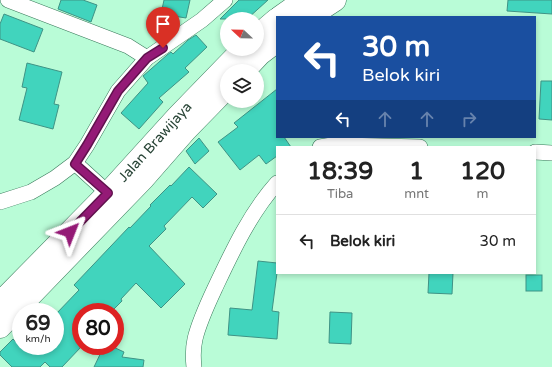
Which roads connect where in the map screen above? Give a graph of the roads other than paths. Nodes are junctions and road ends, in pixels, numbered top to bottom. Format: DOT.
graph roads {
  1 [pos="8,0"];
  2 [pos="225,0"];
  3 [pos="304,0"];
  4 [pos="335,0"];
  5 [pos="281,16"];
  6 [pos="311,16"];
  7 [pos="276,20"];
  8 [pos="264,30"];
  9 [pos="276,42"];
  10 [pos="236,56"];
  11 [pos="147,58"];
  12 [pos="251,64"];
  13 [pos="220,95"];
  14 [pos="326,146"];
  15 [pos="382,146"];
  16 [pos="536,152"];
  17 [pos="552,153"];
  18 [pos="75,164"];
  19 [pos="276,184"];
  20 [pos="108,193"];
  21 [pos="0,202"];
  22 [pos="0,303"];
  23 [pos="0,327"];
  24 [pos="194,367"];
  1 -- 11 [label="street"];
  2 -- 11 [label="street"];
  3 -- 5 [label="highway"];
  4 -- 6 [label="highway"];
  7 -- 8 [label="highway"];
  9 -- 12 [label="highway"];
  10 -- 20 [label="highway, Jalan Brawijaya"];
  11 -- 18 [label="street"];
  13 -- 23 [label="highway, Jalan Brawijaya"];
  14 -- 15 [label="street"];
  16 -- 17 [label="street"];
  18 -- 20 [label="street"];
  18 -- 21 [label="street"];
  19 -- 24 [label="street"];
  20 -- 22 [label="highway, Jalan Brawijaya"];
}
